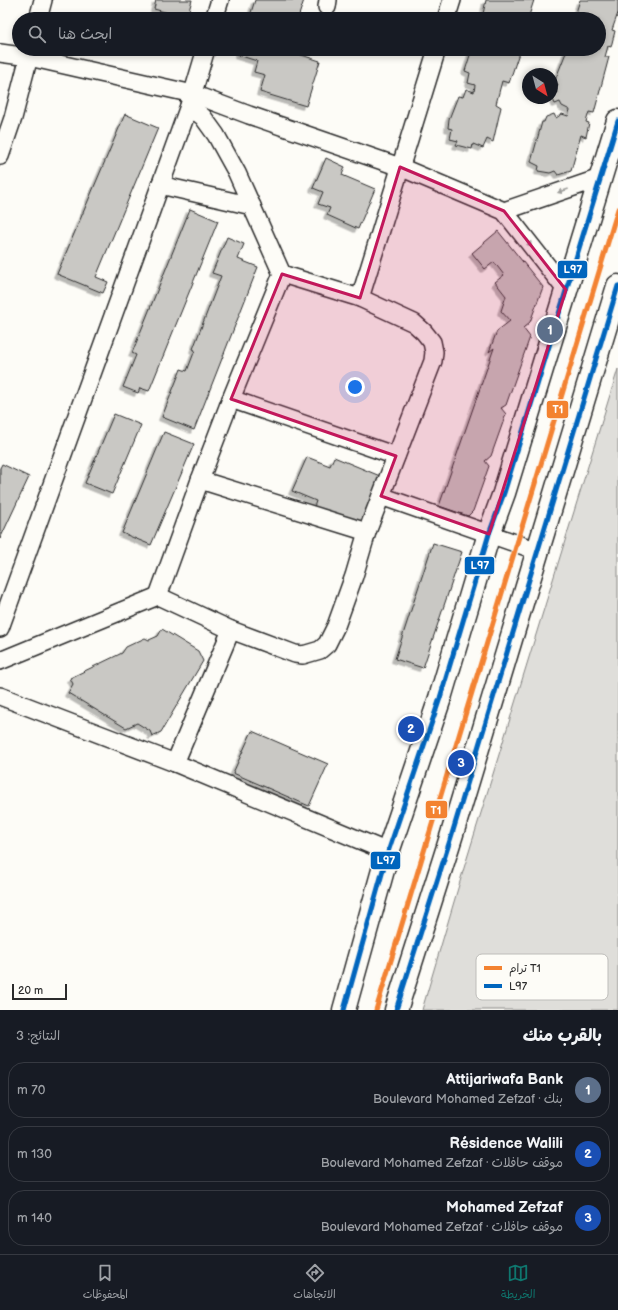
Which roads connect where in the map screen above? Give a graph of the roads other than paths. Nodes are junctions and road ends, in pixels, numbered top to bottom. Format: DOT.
graph roads {
  1 [pos="43,0"];
  2 [pos="220,0"];
  3 [pos="452,0"];
  4 [pos="40,12"];
  5 [pos="216,12"];
  6 [pos="448,12"];
  7 [pos="0,53"];
  8 [pos="12,53"];
  9 [pos="29,56"];
  10 [pos="40,56"];
  11 [pos="204,56"];
  12 [pos="435,56"];
  13 [pos="191,100"];
  14 [pos="13,118"];
  15 [pos="618,121"];
  16 [pos="0,131"];
  17 [pos="0,156"];
  18 [pos="400,167"];
  19 [pos="600,178"];
  20 [pos="160,185"];
  21 [pos="252,206"];
  22 [pos="504,211"];
  23 [pos="282,274"];
  24 [pos="618,286"];
  25 [pos="566,290"];
  26 [pos="360,298"];
  27 [pos="230,399"];
  28 [pos="396,456"];
  29 [pos="200,480"];
  30 [pos="381,496"];
  31 [pos="367,532"];
  32 [pos="489,534"];
  33 [pos="538,551"];
  34 [pos="158,596"];
  35 [pos="0,628"];
  36 [pos="231,630"];
  37 [pos="0,660"];
  38 [pos="0,696"];
  39 [pos="175,763"];
  40 [pos="388,852"];
  41 [pos="344,1010"];
  42 [pos="396,1010"];
  1 -- 4 [label="street"];
  2 -- 5 [label="street"];
  3 -- 6 [label="street"];
  7 -- 8 [label="street"];
  9 -- 14 [label="street"];
  10 -- 13 [label="street"];
  11 -- 13 [label="street"];
  12 -- 18 [label="street"];
  13 -- 18 [label="street"];
  13 -- 20 [label="street"];
  13 -- 21 [label="street"];
  14 -- 16 [label="street"];
  14 -- 17 [label="street"];
  15 -- 19 [label="main road"];
  18 -- 22 [label="street"];
  18 -- 26 [label="street"];
  19 -- 22 [label="street, one-way"];
  19 -- 25 [label="main road"];
  20 -- 21 [label="street"];
  20 -- 35 [label="street"];
  21 -- 23 [label="street"];
  22 -- 25 [label="street, one-way"];
  23 -- 26 [label="street"];
  23 -- 27 [label="street"];
  24 -- 33 [label="main road"];
  25 -- 32 [label="main road"];
  26 -- 28 [label="street"];
  27 -- 28 [label="street"];
  27 -- 29 [label="street"];
  28 -- 30 [label="street"];
  29 -- 31 [label="street"];
  29 -- 34 [label="street"];
  30 -- 31 [label="street"];
  30 -- 32 [label="street"];
  31 -- 36 [label="street"];
  32 -- 33 [label="street"];
  32 -- 40 [label="main road"];
  33 -- 42 [label="main road"];
  34 -- 36 [label="street"];
  34 -- 37 [label="street"];
  36 -- 39 [label="street"];
  38 -- 39 [label="street"];
  39 -- 40 [label="street"];
  40 -- 41 [label="main road"];
}
